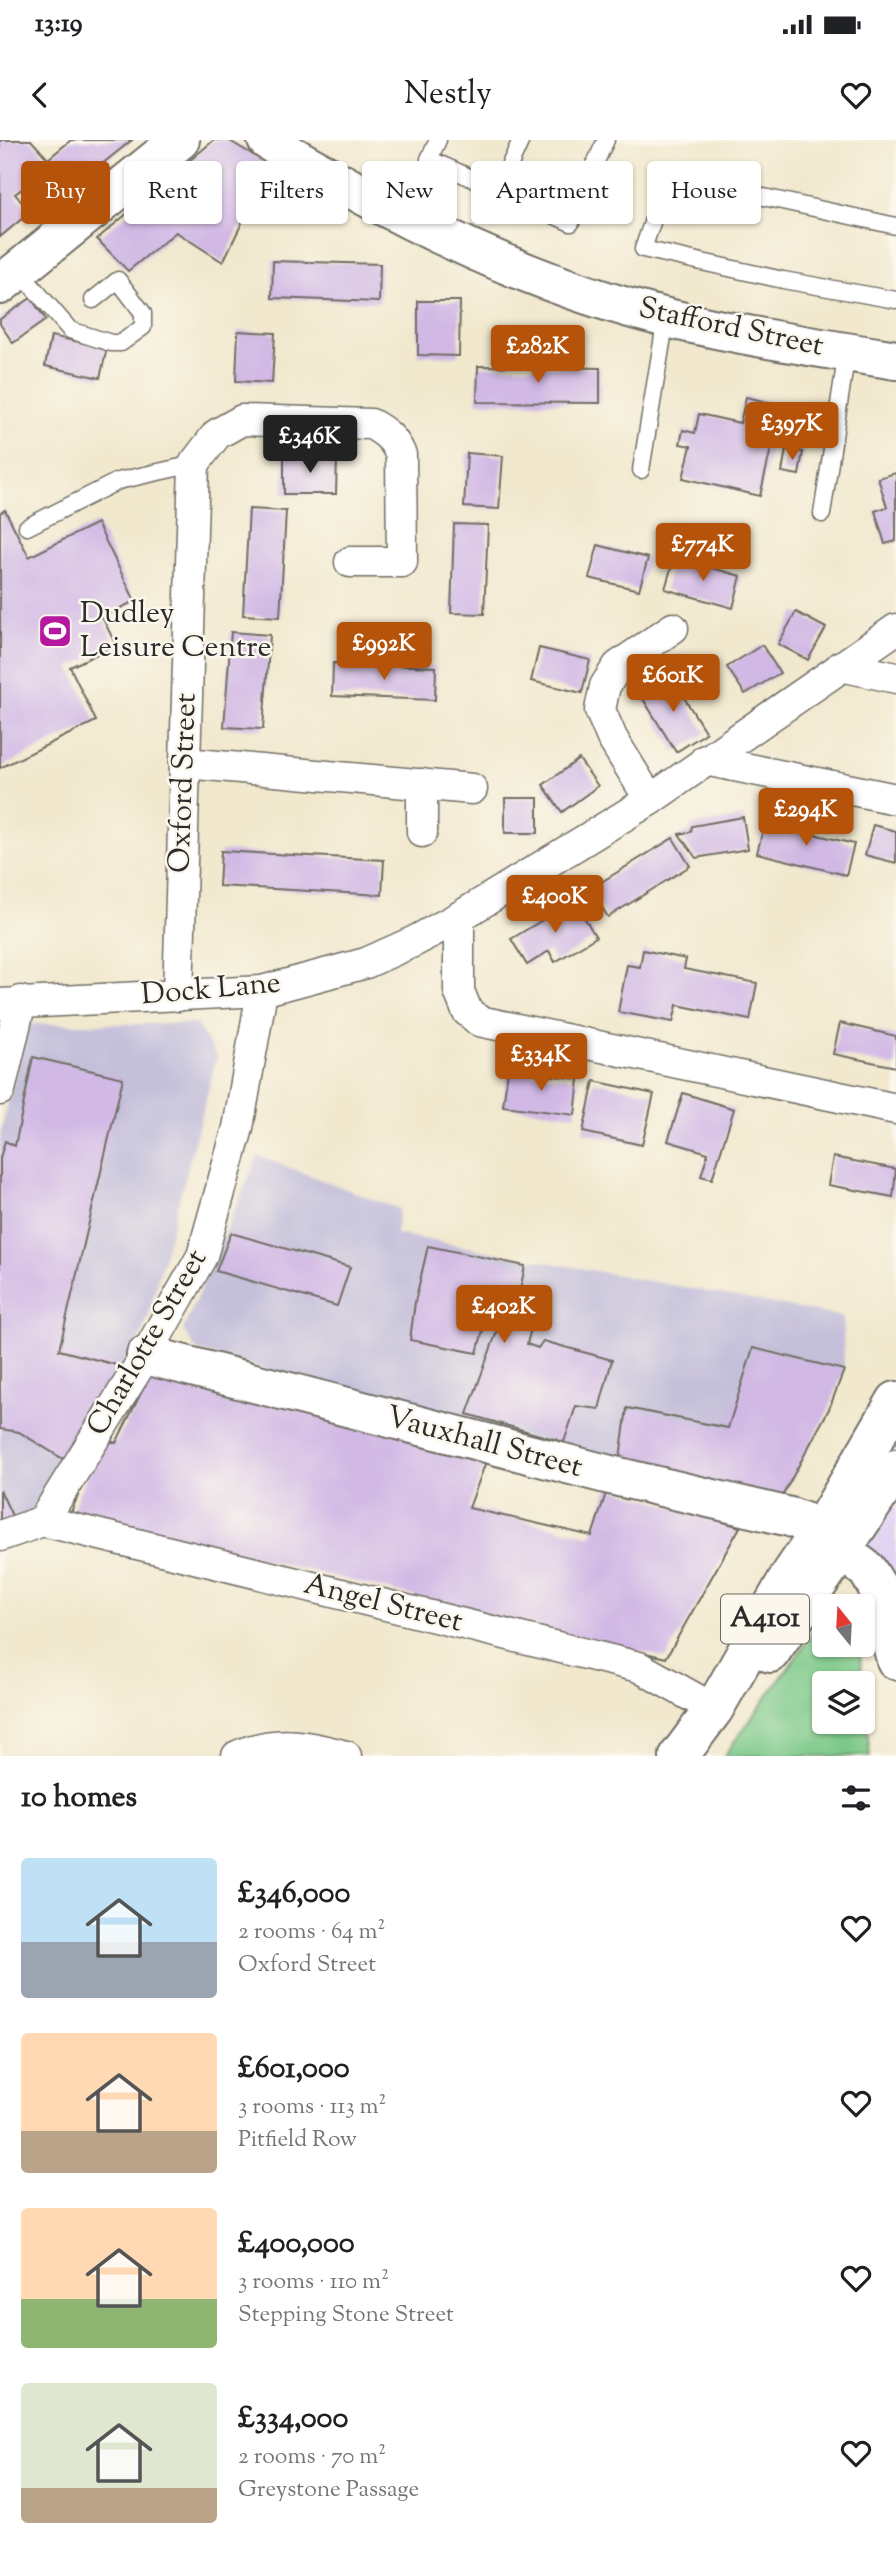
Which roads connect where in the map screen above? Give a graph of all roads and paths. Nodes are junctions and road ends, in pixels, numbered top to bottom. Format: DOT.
graph roads {
  1 [pos="180,140"];
  2 [pos="267,140"];
  3 [pos="438,140"];
  4 [pos="521,140"];
  5 [pos="606,140"];
  6 [pos="512,161"];
  7 [pos="596,161"];
  8 [pos="471,178"];
  9 [pos="896,226"];
  10 [pos="9,278"];
  11 [pos="93,300"];
  12 [pos="896,300"];
  13 [pos="666,318"];
  14 [pos="847,352"];
  15 [pos="896,360"];
  16 [pos="194,464"];
  17 [pos="641,470"];
  18 [pos="822,514"];
  19 [pos="27,527"];
  20 [pos="350,562"];
  21 [pos="673,628"];
  22 [pos="896,629"];
  23 [pos="841,666"];
  24 [pos="896,678"];
  25 [pos="705,760"];
  26 [pos="185,763"];
  27 [pos="422,784"];
  28 [pos="472,789"];
  29 [pos="896,799"];
  30 [pos="650,800"];
  31 [pos="422,832"];
  32 [pos="459,917"];
  33 [pos="262,991"];
  34 [pos="178,996"];
  35 [pos="10,1003"];
  36 [pos="0,1090"];
  37 [pos="896,1109"];
  38 [pos="146,1355"];
  39 [pos="896,1401"];
  40 [pos="896,1469"];
  41 [pos="43,1521"];
  42 [pos="0,1536"];
  43 [pos="831,1540"];
  44 [pos="896,1655"];
  45 [pos="714,1709"];
  46 [pos="237,1756"];
  47 [pos="346,1756"];
  48 [pos="679,1756"];
  1 -- 10 [label="main road"];
  2 -- 13 [label="main road, Stafford Street"];
  3 -- 8 [label="lane"];
  4 -- 6 [label="lane"];
  5 -- 7 [label="lane"];
  9 -- 12 [label="lane"];
  10 -- 11 [label="lane"];
  13 -- 14 [label="main road, Stafford Street"];
  13 -- 17 [label="lane"];
  14 -- 15 [label="main road, Stafford Street"];
  14 -- 18 [label="lane"];
  16 -- 19 [label="lane"];
  16 -- 20 [label="street"];
  16 -- 26 [label="street, Oxford Street"];
  21 -- 30 [label="street"];
  22 -- 23 [label="street, Dock Lane"];
  23 -- 24 [label="street"];
  23 -- 25 [label="street, Dock Lane"];
  25 -- 29 [label="street"];
  25 -- 30 [label="street, Dock Lane"];
  26 -- 27 [label="street"];
  26 -- 34 [label="street, Oxford Street"];
  27 -- 28 [label="street"];
  27 -- 31 [label="street"];
  30 -- 32 [label="street, Dock Lane"];
  32 -- 33 [label="street, Dock Lane"];
  32 -- 37 [label="street"];
  33 -- 34 [label="street, Dock Lane"];
  33 -- 38 [label="street, Charlotte Street"];
  34 -- 35 [label="street, Dock Lane"];
  35 -- 36 [label="street"];
  38 -- 41 [label="street, Charlotte Street"];
  38 -- 43 [label="main road, Vauxhall Street"];
  39 -- 43 [label="main road"];
  40 -- 43 [label="main road"];
  41 -- 42 [label="street"];
  41 -- 45 [label="street, Angel Street"];
  43 -- 44 [label="main road, Vauxhall Street"];
  43 -- 45 [label="main road, A4101"];
  45 -- 48 [label="main road, A4101"];
  46 -- 47 [label="street"];
}
